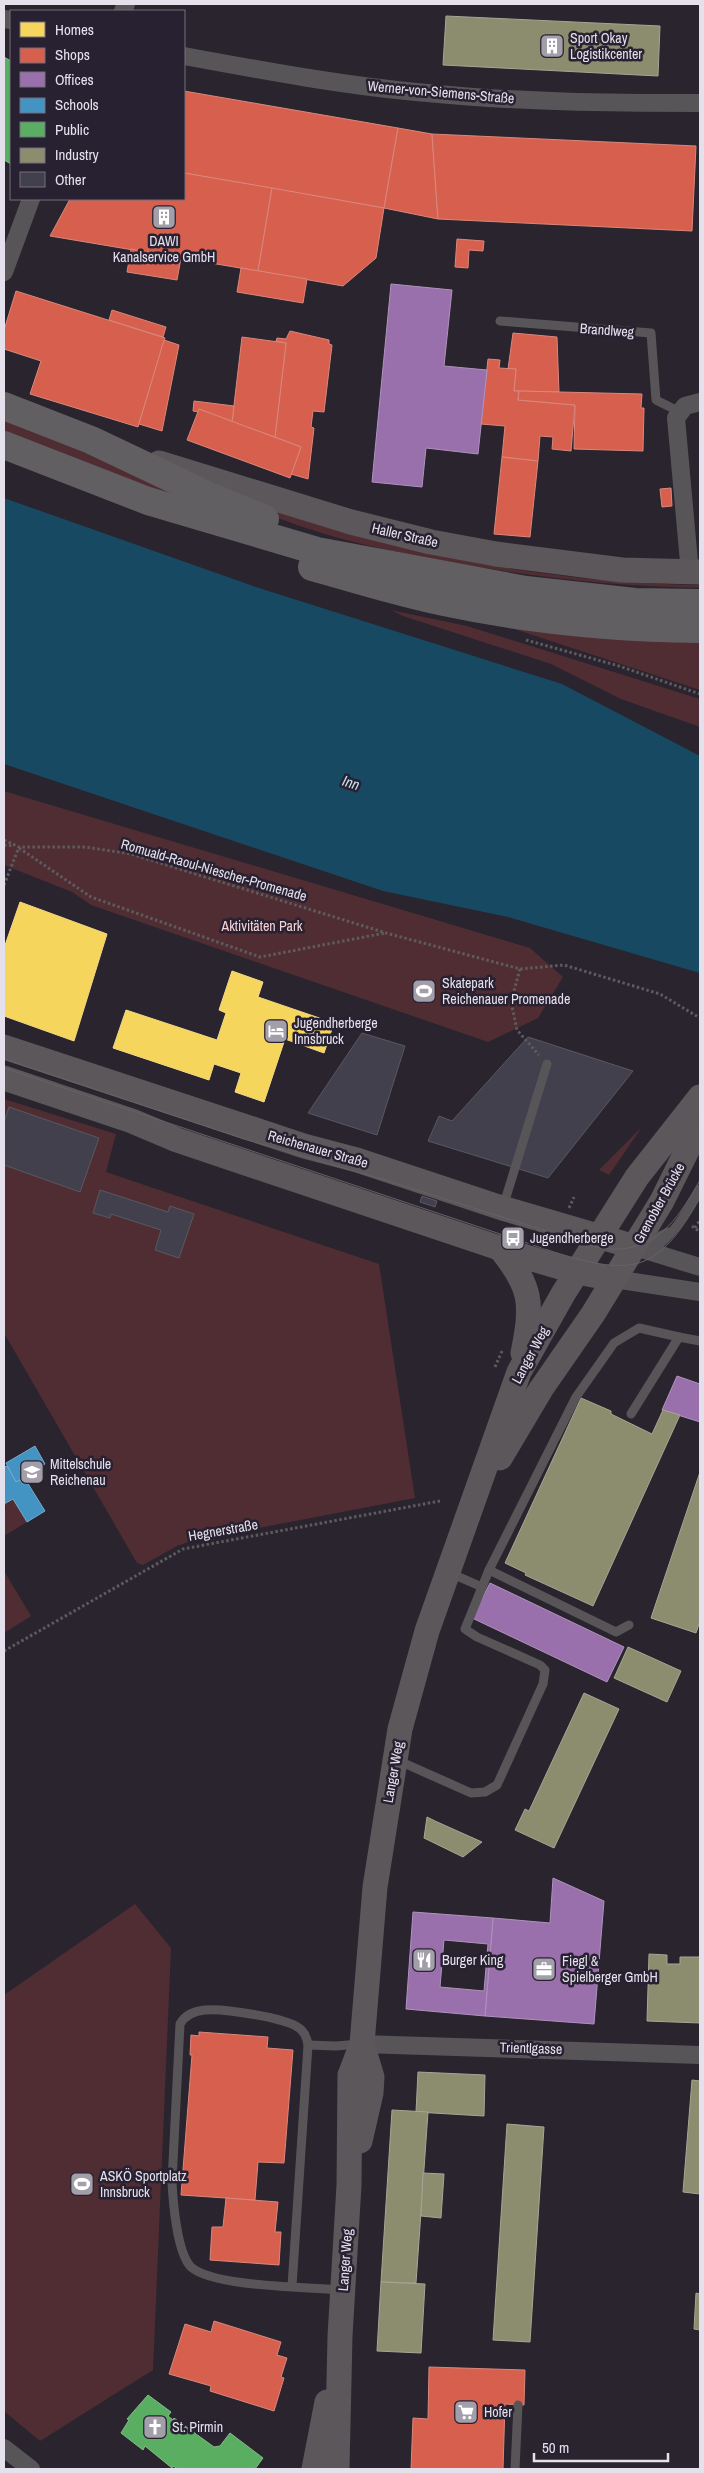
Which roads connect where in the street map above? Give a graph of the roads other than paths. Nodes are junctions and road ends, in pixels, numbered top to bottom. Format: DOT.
graph roads {
  1 [pos="185,56"];
  2 [pos="700,103"];
  3 [pos="31,200"];
  4 [pos="4,269"];
  5 [pos="500,321"];
  6 [pos="698,402"];
  7 [pos="4,406"];
  8 [pos="680,412"];
  9 [pos="4,445"];
  10 [pos="118,452"];
  11 [pos="148,501"];
  12 [pos="408,568"];
  13 [pos="695,573"];
  14 [pos="700,603"];
  15 [pos="700,629"];
  16 [pos="4,1047"];
  17 [pos="547,1064"];
  18 [pos="4,1078"];
  19 [pos="700,1097"];
  20 [pos="700,1124"];
  21 [pos="700,1189"];
  22 [pos="627,1194"];
  23 [pos="502,1208"];
  24 [pos="566,1214"];
  25 [pos="682,1221"];
  26 [pos="600,1237"];
  27 [pos="499,1247"];
  28 [pos="630,1261"];
  29 [pos="700,1267"];
  30 [pos="577,1272"];
  31 [pos="700,1292"];
  32 [pos="679,1337"];
  33 [pos="700,1340"];
  34 [pos="519,1372"];
  35 [pos="632,1414"];
  36 [pos="470,1510"];
  37 [pos="489,1570"];
  38 [pos="448,1572"];
  39 [pos="482,1587"];
  40 [pos="629,1625"];
  41 [pos="395,1759"];
  42 [pos="362,2044"];
  43 [pos="308,2045"];
  44 [pos="700,2055"];
  45 [pos="292,2286"];
  46 [pos="343,2290"];
  47 [pos="340,2336"];
  48 [pos="518,2405"];
  49 [pos="4,2448"];
  50 [pos="31,2469"];
  51 [pos="314,2469"];
  52 [pos="337,2469"];
  53 [pos="516,2469"];
  1 -- 2 [label="street, Werner-von-Siemens-Straße"];
  3 -- 4 [label="street"];
  5 -- 8 [label="lane, Brandlweg"];
  6 -- 8 [label="street"];
  7 -- 10 [label="main road, Haller Straße"];
  8 -- 13 [label="street"];
  9 -- 11 [label="main road, Haller Straße"];
  10 -- 12 [label="main road, Haller Straße"];
  10 -- 13 [label="main road, Haller Straße"];
  11 -- 12 [label="main road, Haller Straße"];
  11 -- 15 [label="main road"];
  12 -- 14 [label="main road, Haller Straße"];
  16 -- 23 [label="main road, Reichenauer Straße"];
  17 -- 23 [label="lane"];
  18 -- 27 [label="main road"];
  19 -- 22 [label="main road, Grenobler Brücke"];
  20 -- 28 [label="main road, Grenobler Brücke"];
  21 -- 25 [label="lane"];
  22 -- 24 [label="main road"];
  22 -- 26 [label="main road, Grenobler Brücke"];
  23 -- 24 [label="main road, Reichenauer Straße"];
  24 -- 26 [label="main road, Reichenauer Straße"];
  25 -- 28 [label="lane"];
  25 -- 28 [label="lane"];
  26 -- 28 [label="main road, Reichenauer Straße"];
  26 -- 30 [label="main road, Langer Weg"];
  27 -- 30 [label="main road"];
  27 -- 34 [label="main road"];
  28 -- 29 [label="street"];
  28 -- 30 [label="main road"];
  28 -- 31 [label="street"];
  28 -- 36 [label="main road, Langer Weg"];
  30 -- 34 [label="main road, Langer Weg"];
  32 -- 33 [label="lane"];
  32 -- 35 [label="lane"];
  32 -- 37 [label="lane"];
  34 -- 36 [label="main road, Langer Weg"];
  36 -- 38 [label="main road, Langer Weg"];
  37 -- 39 [label="lane"];
  37 -- 40 [label="lane"];
  38 -- 39 [label="lane"];
  38 -- 41 [label="main road, Langer Weg"];
  39 -- 41 [label="lane"];
  41 -- 42 [label="main road, Langer Weg"];
  42 -- 43 [label="lane"];
  42 -- 44 [label="street, Trientlgasse"];
  42 -- 46 [label="main road, Langer Weg"];
  43 -- 45 [label="lane"];
  43 -- 45 [label="lane"];
  45 -- 46 [label="lane"];
  46 -- 47 [label="main road, Langer Weg"];
  47 -- 51 [label="main road, Langer Weg"];
  47 -- 52 [label="main road, Langer Weg"];
  48 -- 53 [label="lane"];
  49 -- 50 [label="street"];
}
